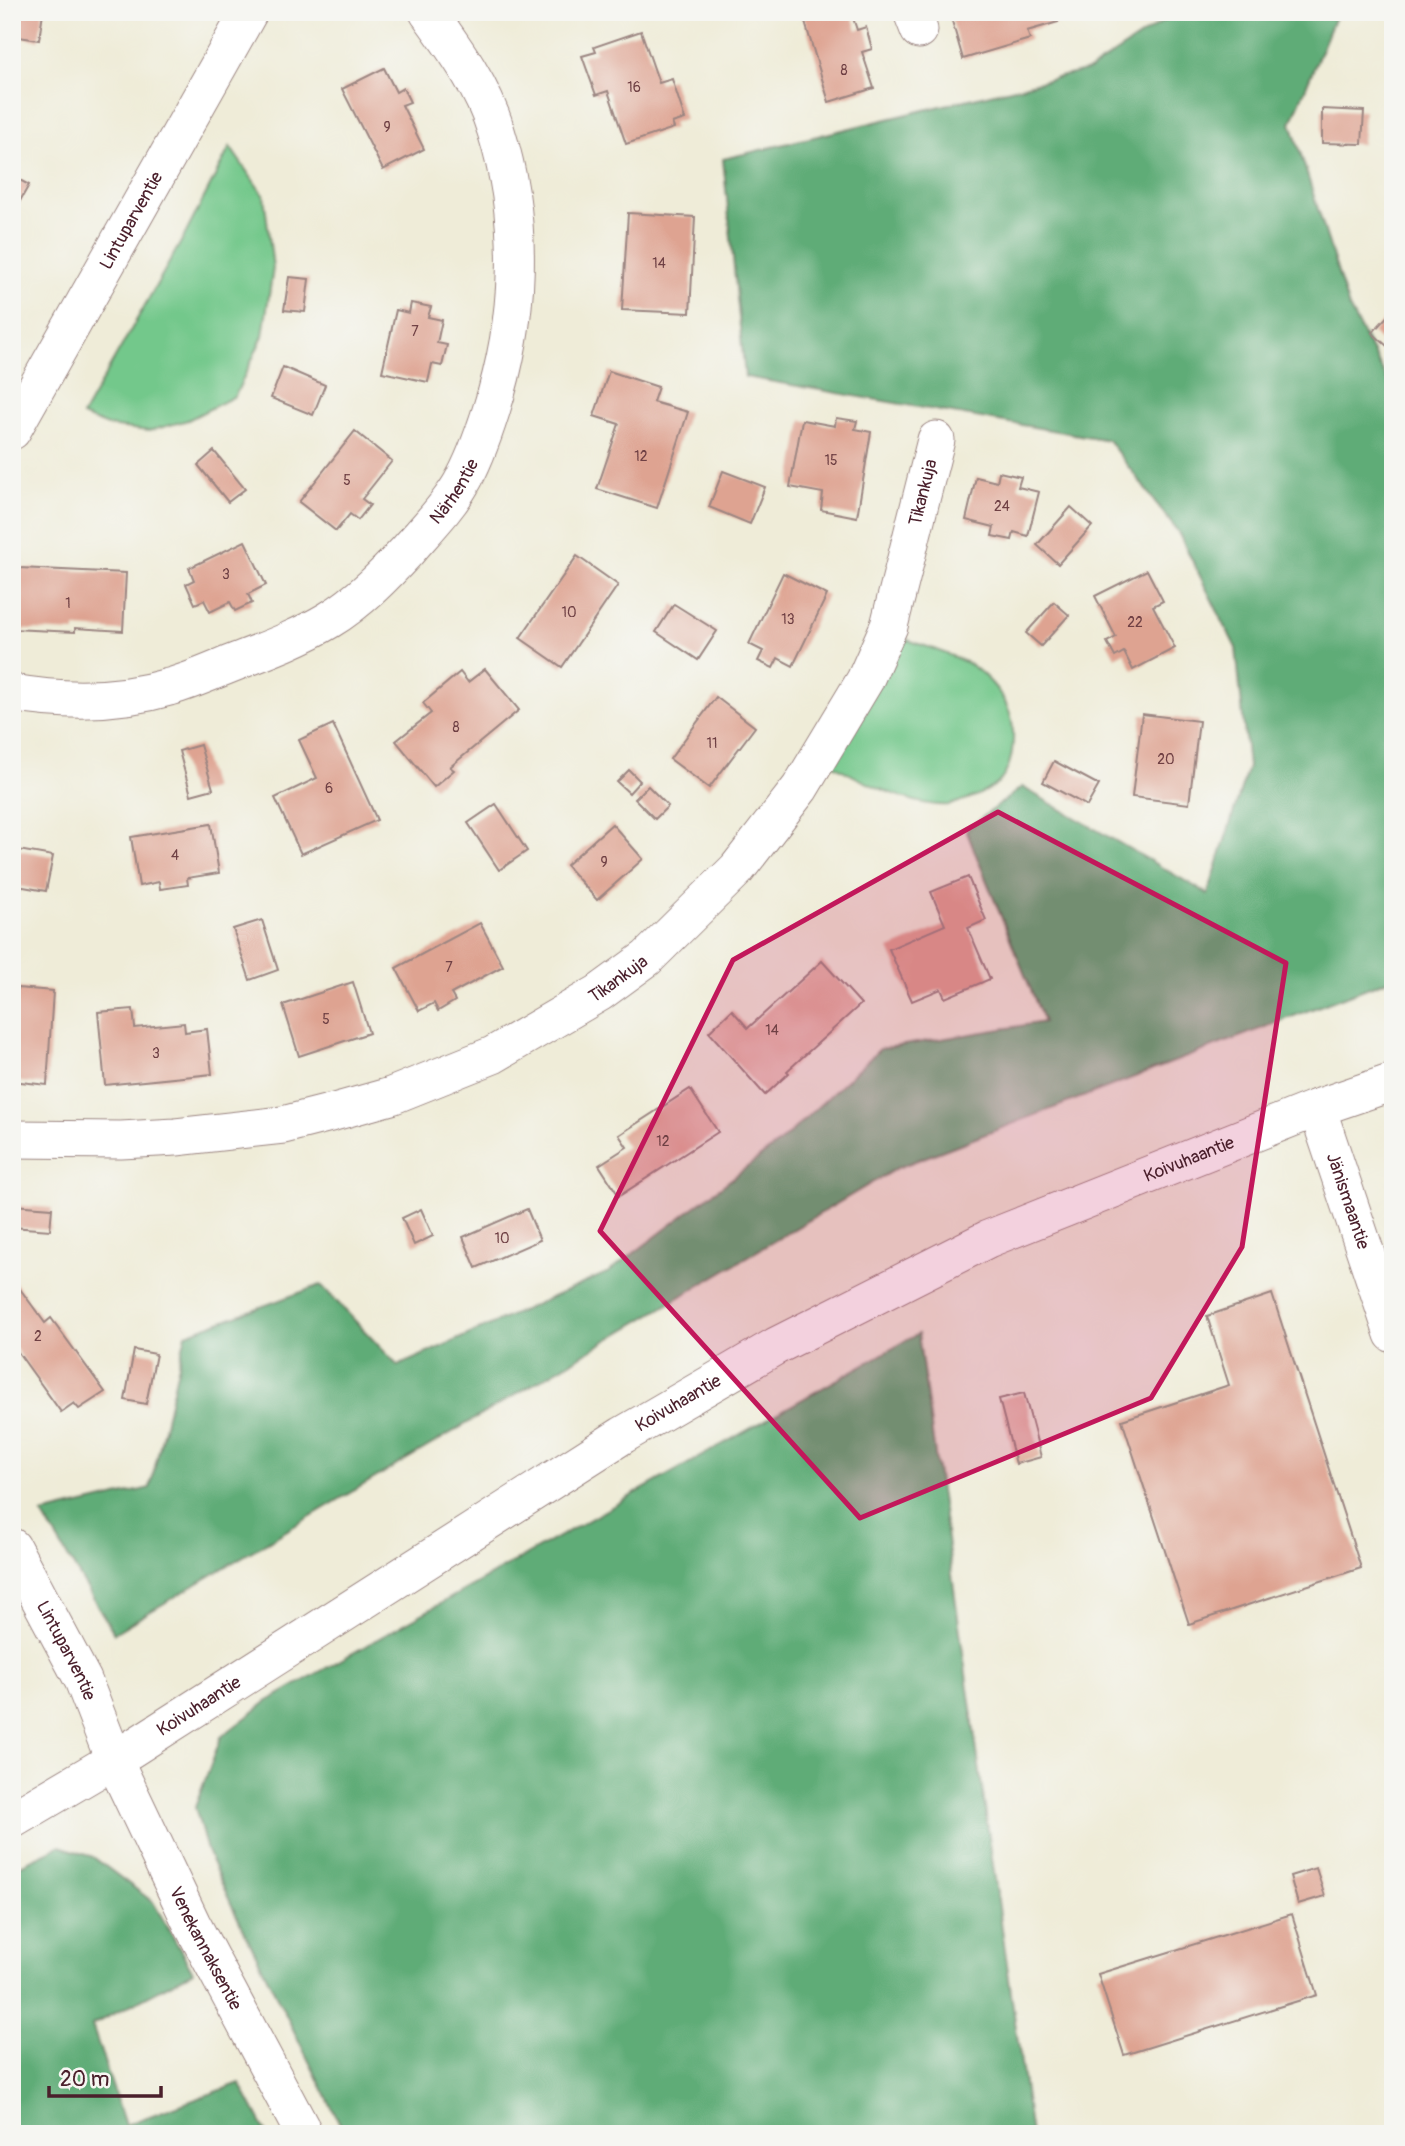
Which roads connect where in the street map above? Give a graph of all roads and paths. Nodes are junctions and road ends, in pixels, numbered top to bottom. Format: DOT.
graph roads {
  1 [pos="249,12"];
  2 [pos="428,12"];
  3 [pos="12,430"];
  4 [pos="936,440"];
  5 [pos="12,693"];
  6 [pos="1393,1082"];
  7 [pos="1317,1108"];
  8 [pos="12,1139"];
  9 [pos="1393,1334"];
  10 [pos="12,1546"];
  11 [pos="114,1760"];
  12 [pos="12,1820"];
  13 [pos="304,2134"];
  1 -- 3 [label="street, Lintuparventie"];
  2 -- 5 [label="street, Närhentie"];
  4 -- 8 [label="street, Tikankuja"];
  6 -- 7 [label="street, Koivuhaantie"];
  7 -- 9 [label="street, Jänismaantie"];
  7 -- 11 [label="street, Koivuhaantie"];
  10 -- 11 [label="street, Lintuparventie"];
  11 -- 12 [label="street, Koivuhaantie"];
  11 -- 13 [label="street, Venekannaksentie"];
}
